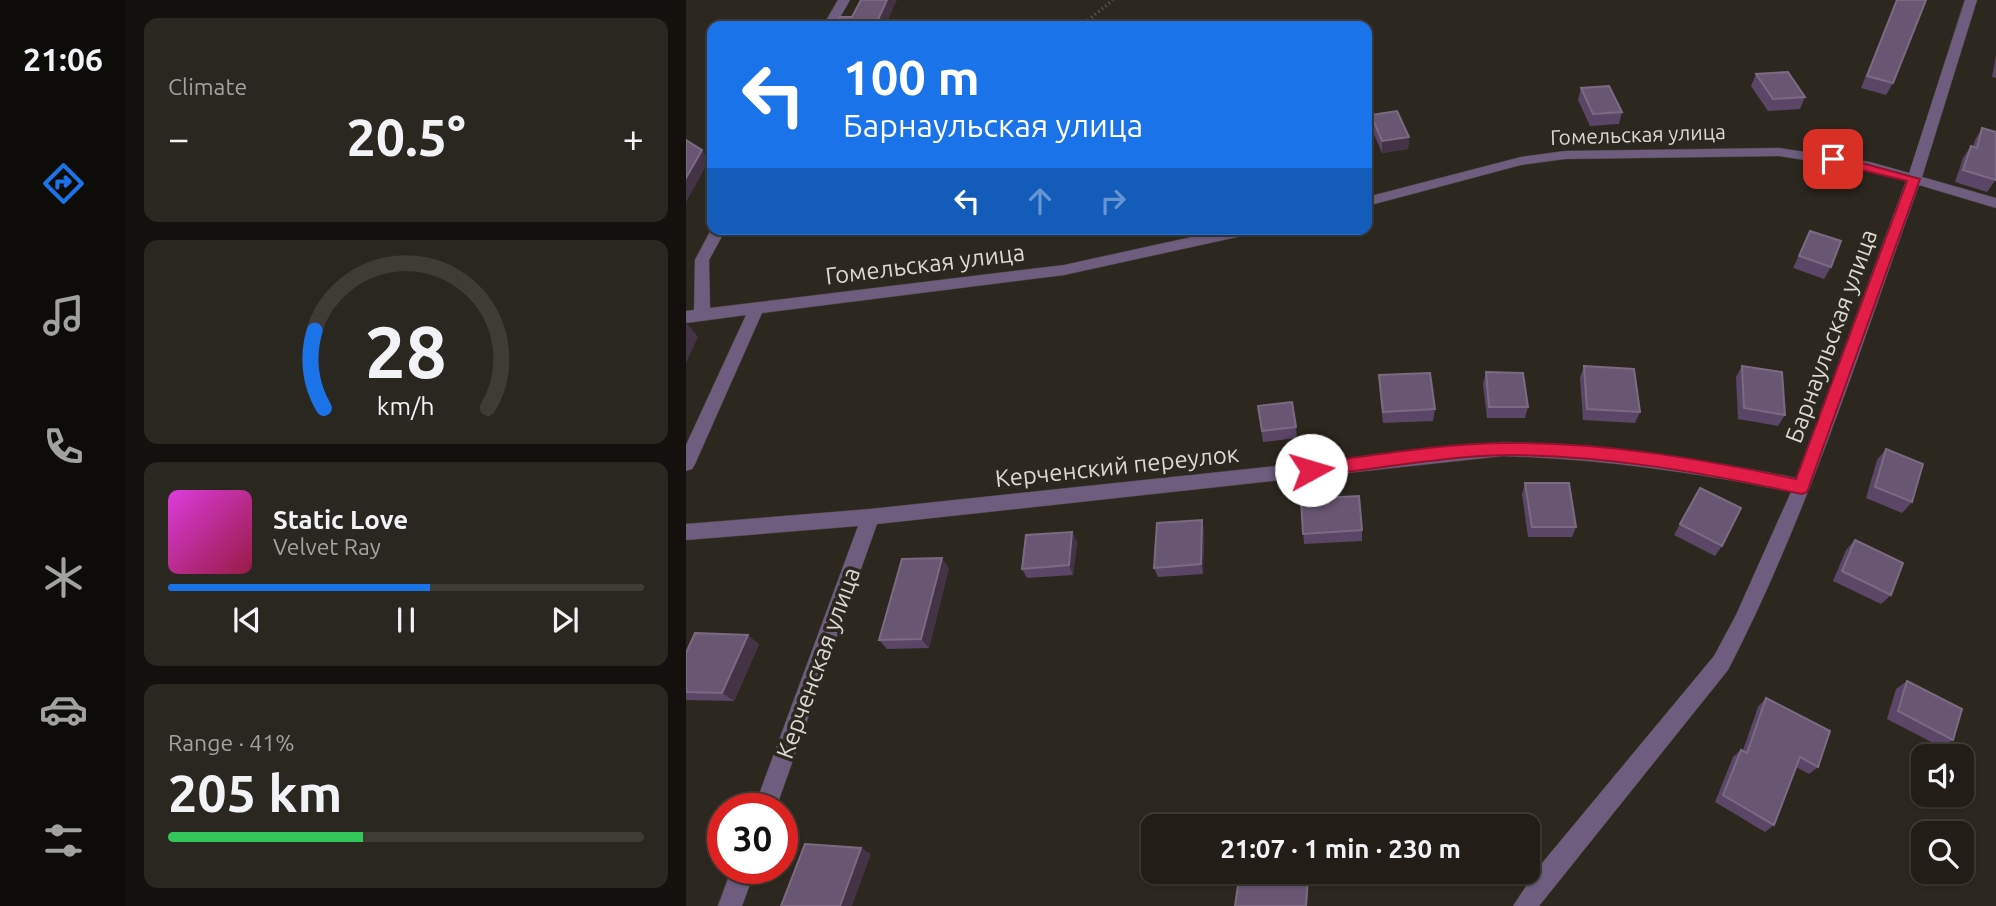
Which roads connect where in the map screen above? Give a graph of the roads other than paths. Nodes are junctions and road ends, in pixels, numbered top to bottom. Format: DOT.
graph roads {
  1 [pos="844,0"];
  2 [pos="1971,0"];
  3 [pos="833,21"];
  4 [pos="1914,179"];
  5 [pos="1372,200"];
  6 [pos="1996,203"];
  7 [pos="716,235"];
  8 [pos="1224,235"];
  9 [pos="757,307"];
  10 [pos="702,314"];
  11 [pos="686,317"];
  12 [pos="686,464"];
  13 [pos="1802,487"];
  14 [pos="870,517"];
  15 [pos="686,532"];
  16 [pos="770,793"];
  17 [pos="738,884"];
  18 [pos="730,906"];
  19 [pos="1525,906"];
  1 -- 3 [label="street"];
  2 -- 4 [label="street, Барнаульская улица"];
  4 -- 5 [label="street, Гомельская улица"];
  4 -- 6 [label="street, Гомельская улица"];
  4 -- 13 [label="street, Барнаульская улица"];
  7 -- 10 [label="street"];
  8 -- 9 [label="street, Гомельская улица"];
  9 -- 10 [label="street, Гомельская улица"];
  9 -- 12 [label="street"];
  10 -- 11 [label="street, Гомельская улица"];
  13 -- 14 [label="street, Керченский переулок"];
  13 -- 19 [label="street, Барнаульская улица"];
  14 -- 15 [label="street, Керченский переулок"];
  14 -- 16 [label="street, Керченская улица"];
  17 -- 18 [label="street"];
}
